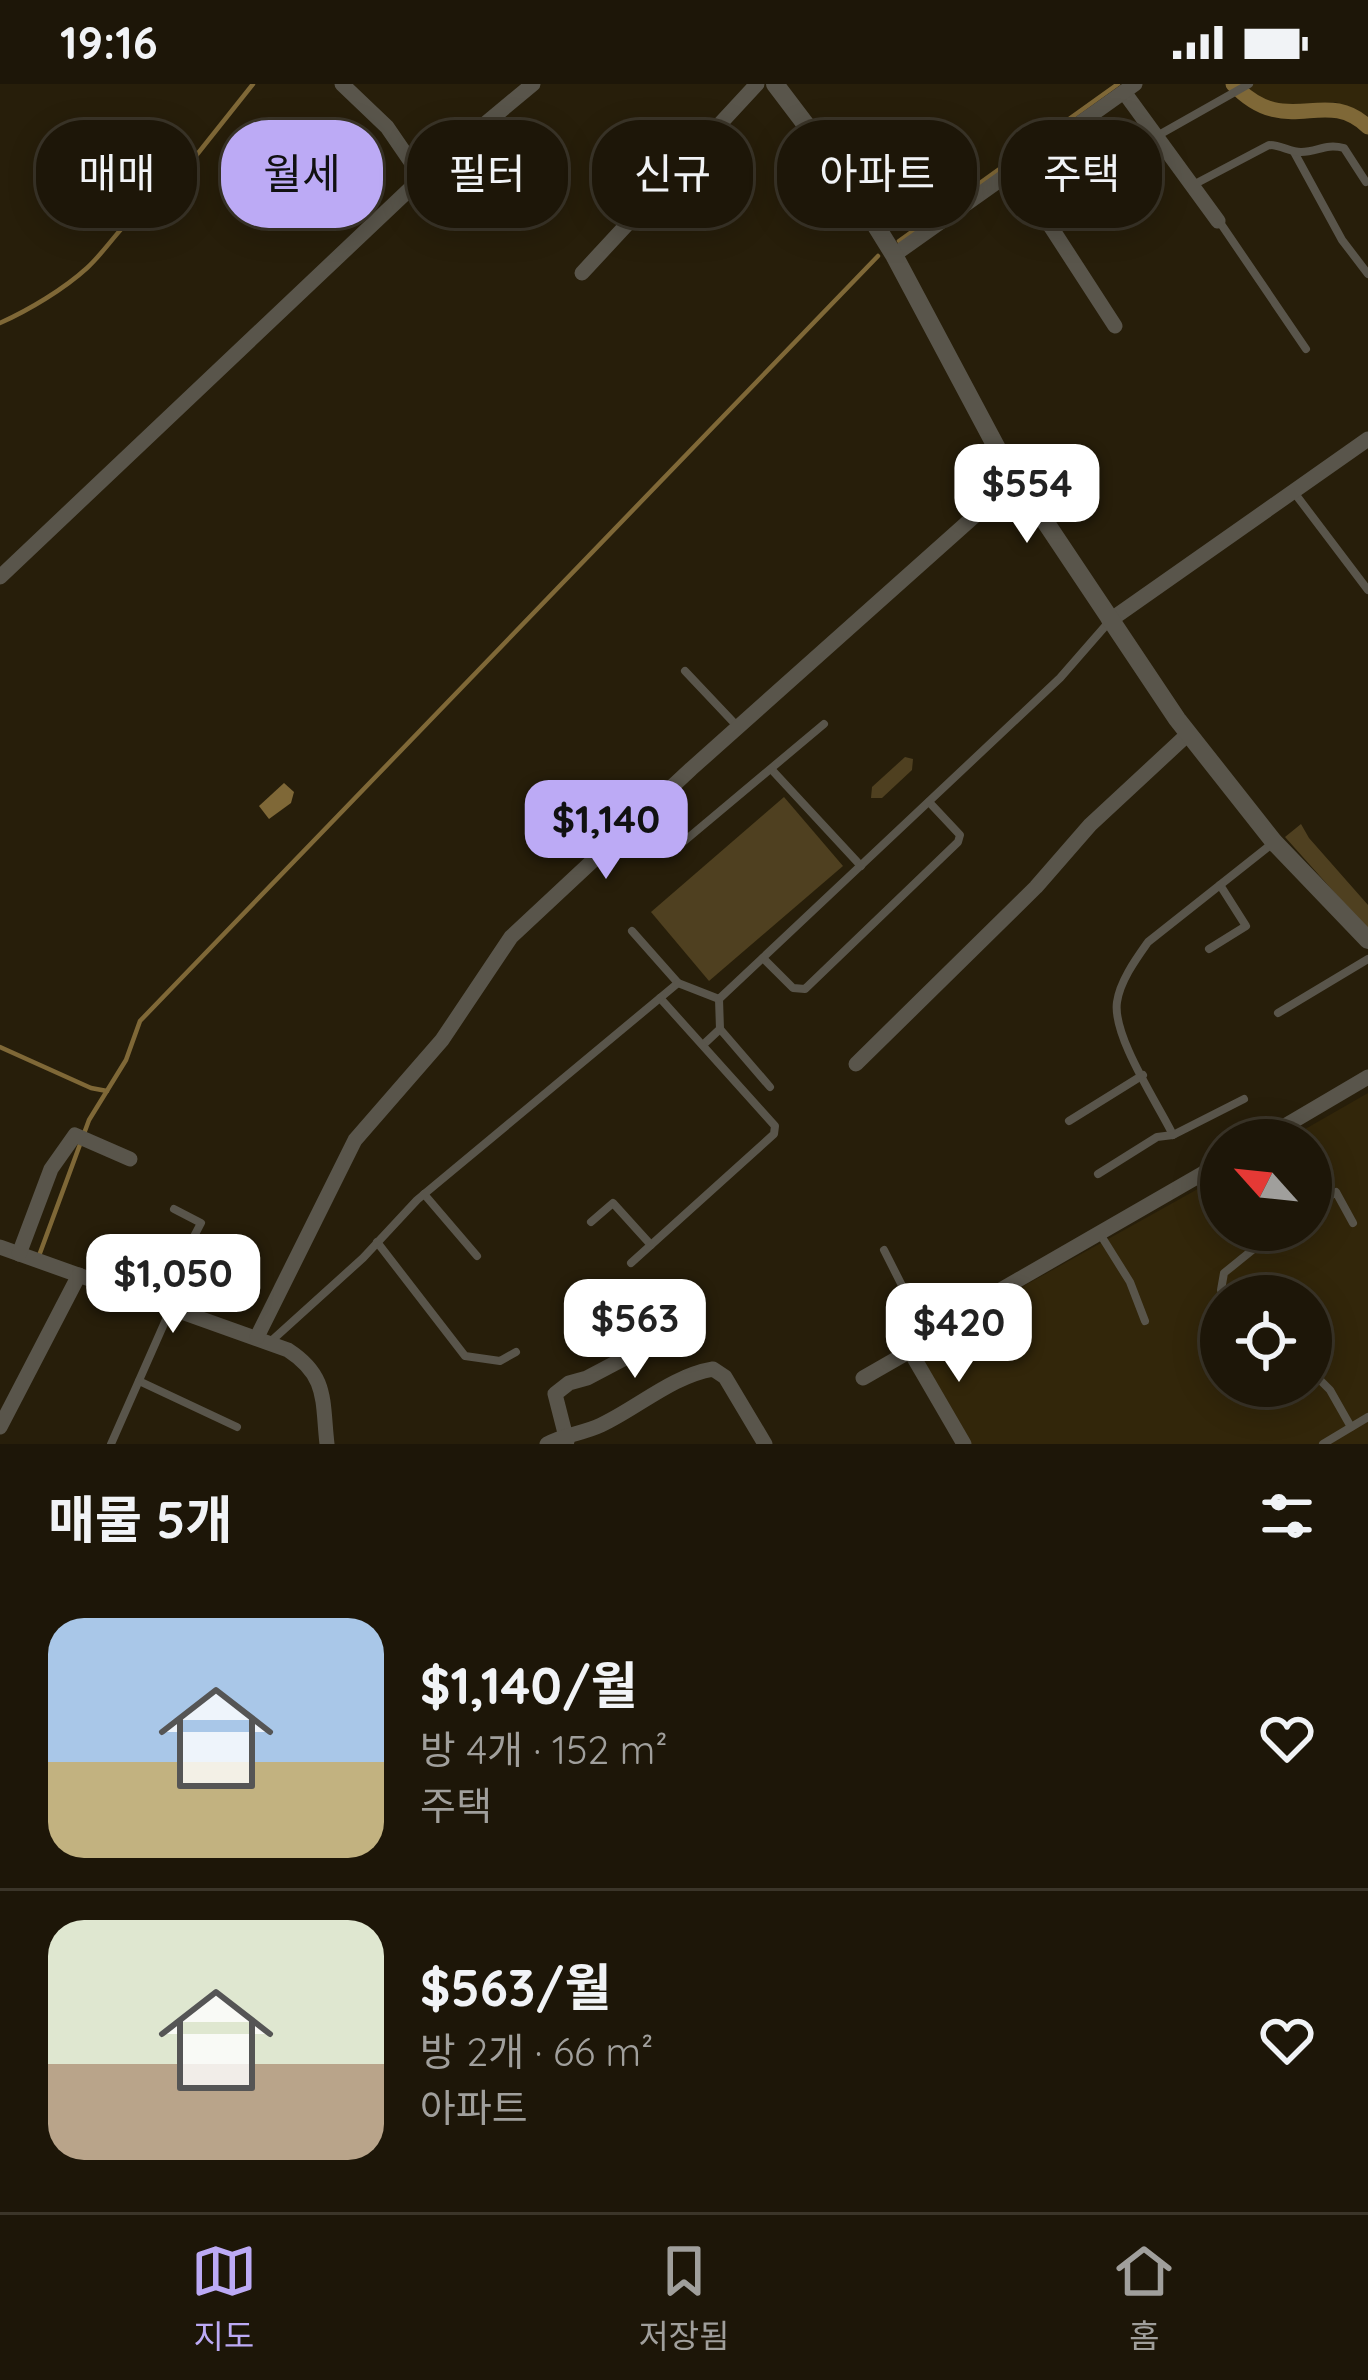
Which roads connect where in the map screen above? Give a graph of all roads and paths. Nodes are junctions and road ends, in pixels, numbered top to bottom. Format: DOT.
graph roads {
  1 [pos="342,84"];
  2 [pos="533,84"];
  3 [pos="758,84"];
  4 [pos="775,84"];
  5 [pos="1248,85"];
  6 [pos="1129,88"];
  7 [pos="490,120"];
  8 [pos="1084,120"];
  9 [pos="1147,120"];
  10 [pos="1162,133"];
  11 [pos="1162,144"];
  12 [pos="1293,151"];
  13 [pos="407,156"];
  14 [pos="1001,179"];
  15 [pos="1366,182"];
  16 [pos="1192,186"];
  17 [pos="407,192"];
  18 [pos="1218,221"];
  19 [pos="1051,228"];
  20 [pos="894,255"];
  21 [pos="582,273"];
  22 [pos="1368,274"];
  23 [pos="1114,326"];
  24 [pos="1306,349"];
  25 [pos="1368,439"];
  26 [pos="1016,478"];
  27 [pos="1293,491"];
  28 [pos="0,577"];
  29 [pos="1368,590"];
  30 [pos="1109,622"];
  31 [pos="685,671"];
  32 [pos="824,724"];
  33 [pos="738,728"];
  34 [pos="1188,734"];
  35 [pos="772,770"];
  36 [pos="929,802"];
  37 [pos="667,825"];
  38 [pos="1274,842"];
  39 [pos="861,866"];
  40 [pos="1220,885"];
  41 [pos="632,931"];
  42 [pos="1368,940"];
  43 [pos="1209,949"];
  44 [pos="764,958"];
  45 [pos="1368,959"];
  46 [pos="678,983"];
  47 [pos="660,998"];
  48 [pos="719,999"];
  49 [pos="1277,1013"];
  50 [pos="720,1029"];
  51 [pos="704,1044"];
  52 [pos="856,1064"];
  53 [pos="1143,1076"];
  54 [pos="1368,1077"];
  55 [pos="770,1087"];
  56 [pos="1244,1099"];
  57 [pos="1297,1119"];
  58 [pos="1069,1121"];
  59 [pos="1173,1136"];
  60 [pos="130,1159"];
  61 [pos="1098,1174"];
  62 [pos="1200,1175"];
  63 [pos="424,1194"];
  64 [pos="1332,1195"];
  65 [pos="174,1209"];
  66 [pos="591,1222"];
  67 [pos="1353,1222"];
  68 [pos="1099,1233"];
  69 [pos="377,1242"];
  70 [pos="651,1245"];
  71 [pos="0,1247"];
  72 [pos="884,1250"];
  73 [pos="1252,1251"];
  74 [pos="19,1254"];
  75 [pos="477,1256"];
  76 [pos="631,1263"];
  77 [pos="79,1275"];
  78 [pos="1224,1275"];
  79 [pos="165,1306"];
  80 [pos="698,1320"];
  81 [pos="1144,1321"];
  82 [pos="926,1333"];
  83 [pos="263,1340"];
  84 [pos="910,1351"];
  85 [pos="516,1352"];
  86 [pos="862,1378"];
  87 [pos="139,1381"];
  88 [pos="1332,1394"];
  89 [pos="1368,1417"];
  90 [pos="0,1427"];
  91 [pos="238,1427"];
  92 [pos="1351,1427"];
  93 [pos="567,1439"];
  94 [pos="111,1444"];
  95 [pos="327,1444"];
  96 [pos="547,1444"];
  97 [pos="765,1444"];
  98 [pos="964,1444"];
  99 [pos="1323,1444"];
  1 -- 13 [label="street"];
  2 -- 7 [label="street"];
  3 -- 21 [label="street"];
  4 -- 20 [label="street"];
  5 -- 10 [label="lane"];
  6 -- 8 [label="street"];
  6 -- 9 [label="street"];
  11 -- 16 [label="street"];
  12 -- 15 [label="lane"];
  12 -- 16 [label="lane"];
  12 -- 22 [label="lane"];
  14 -- 20 [label="street"];
  16 -- 18 [label="street"];
  17 -- 28 [label="street"];
  18 -- 24 [label="lane"];
  19 -- 23 [label="street"];
  20 -- 26 [label="street"];
  25 -- 27 [label="street"];
  26 -- 30 [label="street"];
  26 -- 33 [label="street"];
  27 -- 29 [label="lane"];
  27 -- 30 [label="street"];
  30 -- 34 [label="street"];
  30 -- 36 [label="lane"];
  31 -- 33 [label="lane"];
  32 -- 35 [label="lane"];
  33 -- 83 [label="street"];
  34 -- 38 [label="street"];
  34 -- 52 [label="street"];
  35 -- 37 [label="lane"];
  35 -- 39 [label="lane"];
  36 -- 39 [label="lane"];
  36 -- 44 [label="lane"];
  38 -- 40 [label="lane"];
  38 -- 42 [label="street"];
  39 -- 44 [label="lane"];
  40 -- 43 [label="lane"];
  40 -- 53 [label="lane"];
  41 -- 46 [label="lane"];
  44 -- 48 [label="lane"];
  45 -- 49 [label="lane"];
  46 -- 47 [label="lane"];
  46 -- 48 [label="lane"];
  47 -- 51 [label="lane"];
  47 -- 63 [label="lane"];
  48 -- 50 [label="lane"];
  50 -- 51 [label="lane"];
  50 -- 55 [label="lane"];
  51 -- 70 [label="lane"];
  53 -- 58 [label="lane"];
  53 -- 59 [label="lane"];
  54 -- 57 [label="street"];
  56 -- 59 [label="lane"];
  59 -- 61 [label="lane"];
  60 -- 74 [label="street"];
  62 -- 68 [label="street"];
  63 -- 69 [label="lane"];
  63 -- 75 [label="lane"];
  64 -- 67 [label="lane"];
  65 -- 79 [label="lane"];
  66 -- 70 [label="lane"];
  68 -- 81 [label="lane"];
  68 -- 82 [label="street"];
  69 -- 83 [label="lane"];
  69 -- 85 [label="lane"];
  70 -- 76 [label="lane"];
  71 -- 74 [label="street"];
  72 -- 82 [label="lane"];
  73 -- 78 [label="lane"];
  74 -- 77 [label="street"];
  77 -- 79 [label="street"];
  77 -- 90 [label="street"];
  79 -- 83 [label="street"];
  79 -- 87 [label="lane"];
  80 -- 93 [label="street"];
  82 -- 84 [label="street"];
  83 -- 95 [label="street"];
  84 -- 86 [label="street"];
  84 -- 98 [label="street"];
  87 -- 91 [label="lane"];
  87 -- 94 [label="lane"];
  88 -- 92 [label="lane"];
  89 -- 92 [label="lane"];
  92 -- 99 [label="lane"];
  93 -- 96 [label="street"];
  93 -- 97 [label="street"];
}
